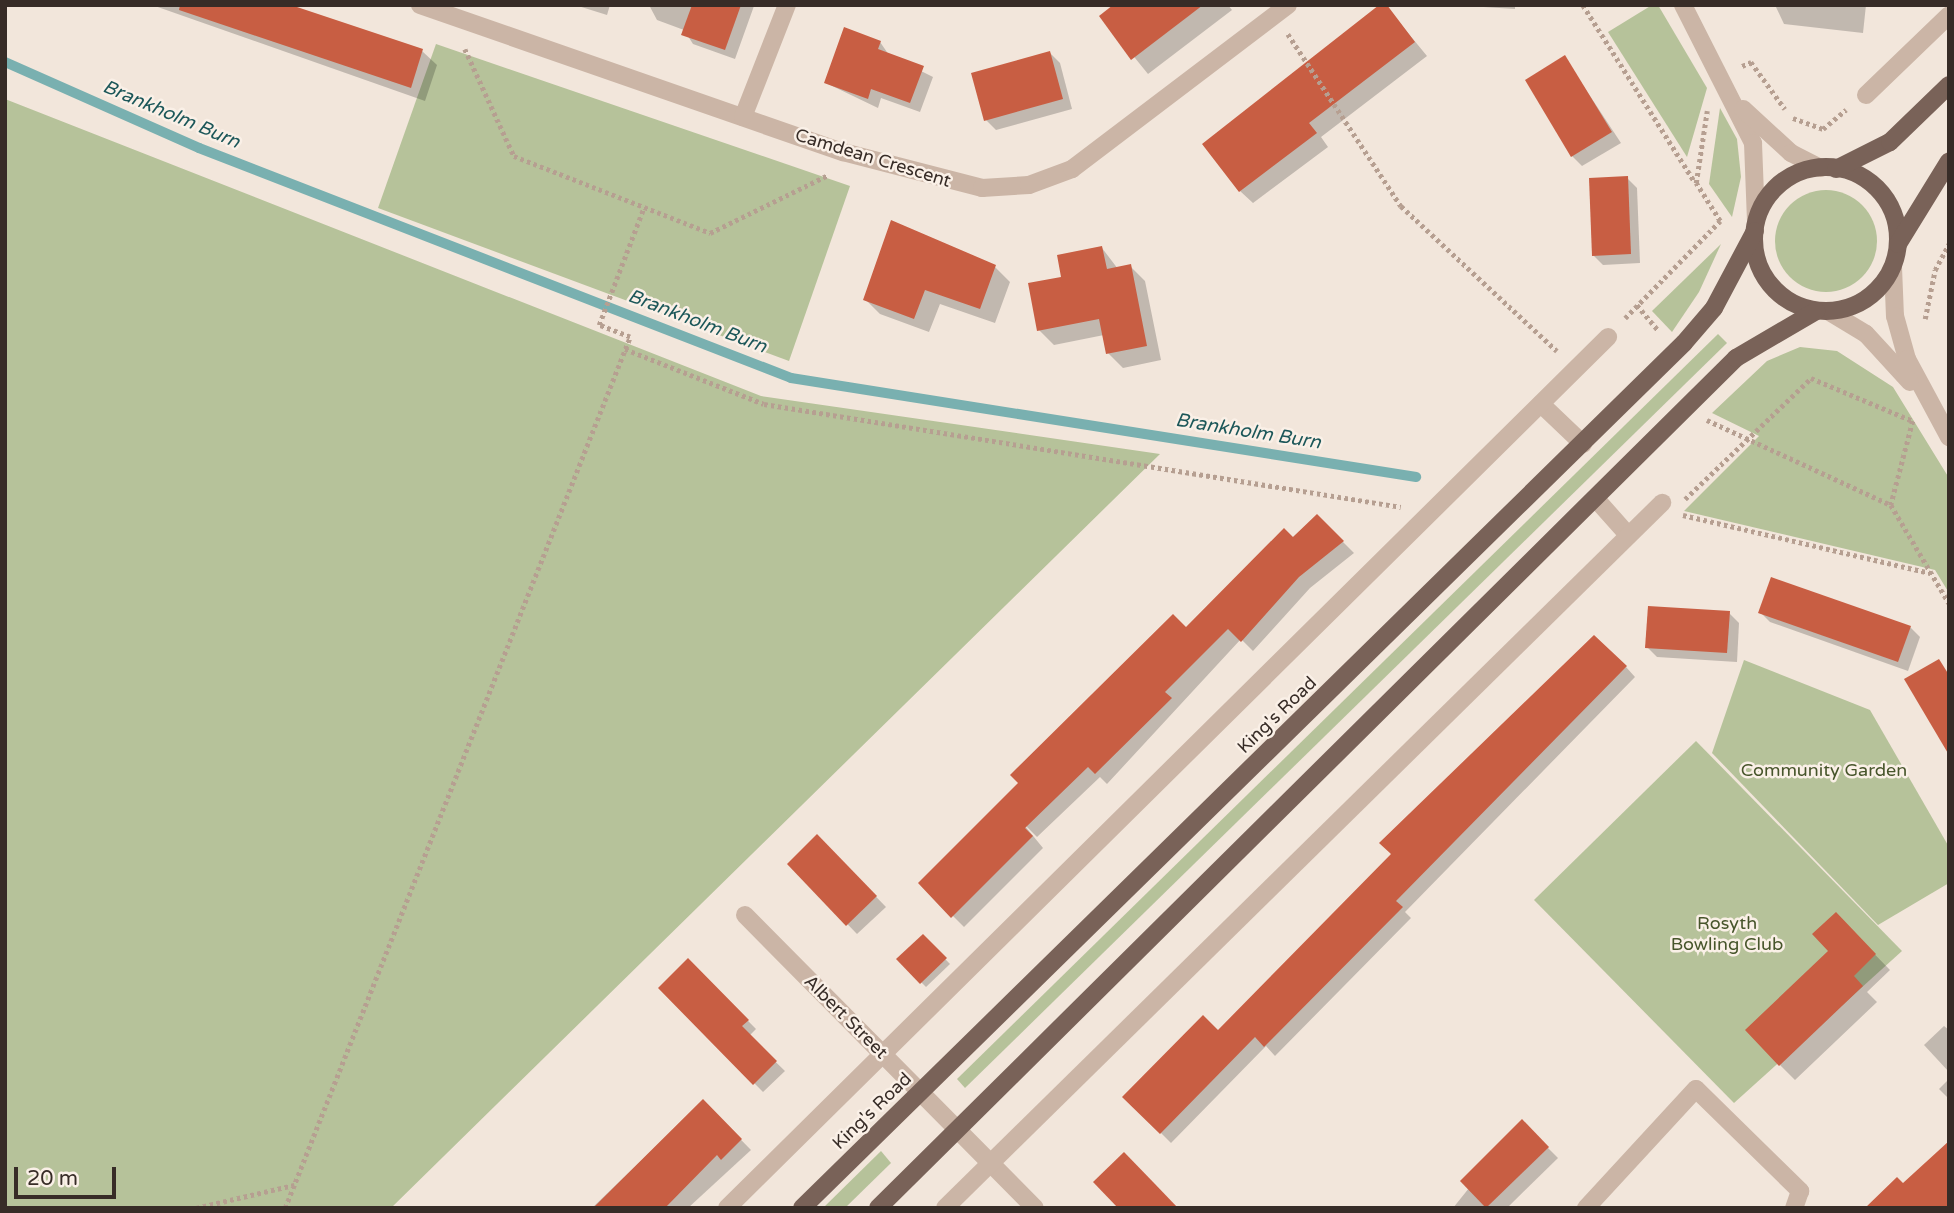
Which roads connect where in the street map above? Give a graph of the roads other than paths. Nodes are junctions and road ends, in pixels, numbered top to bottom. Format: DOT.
graph roads {
  1 [pos="420,5"];
  2 [pos="787,5"];
  3 [pos="1683,5"];
  4 [pos="445,9"];
  5 [pos="1282,10"];
  6 [pos="1949,15"];
  7 [pos="1949,85"];
  8 [pos="1866,95"];
  9 [pos="1740,107"];
  10 [pos="743,117"];
  11 [pos="1949,161"];
  12 [pos="1828,168"];
  13 [pos="1756,226"];
  14 [pos="1898,244"];
  15 [pos="1893,267"];
  16 [pos="1822,311"];
  17 [pos="1608,337"];
  18 [pos="1541,404"];
  19 [pos="1932,409"];
  20 [pos="1949,437"];
  21 [pos="1583,444"];
  22 [pos="1596,499"];
  23 [pos="1667,507"];
  24 [pos="1629,535"];
  25 [pos="745,915"];
  26 [pos="882,1054"];
  27 [pos="921,1093"];
  28 [pos="958,1129"];
  29 [pos="991,1163"];
  30 [pos="727,1208"];
  31 [pos="802,1208"];
  32 [pos="878,1208"];
  33 [pos="945,1208"];
  34 [pos="1035,1208"];
  35 [pos="1586,1208"];
  36 [pos="1794,1208"];
  1 -- 4 [label="street, Camdean Crescent"];
  2 -- 10 [label="street"];
  3 -- 9 [label="street"];
  4 -- 10 [label="street, Camdean Crescent"];
  5 -- 10 [label="street, Camdean Crescent"];
  6 -- 8 [label="street"];
  7 -- 12 [label="main road, King's Road"];
  9 -- 12 [label="street"];
  9 -- 13 [label="street"];
  11 -- 14 [label="main road"];
  12 -- 13 [label="main road, King's Road"];
  12 -- 14 [label="main road"];
  13 -- 16 [label="main road"];
  13 -- 21 [label="main road, King's Road"];
  14 -- 15 [label="main road"];
  15 -- 16 [label="main road"];
  15 -- 19 [label="street"];
  16 -- 19 [label="street"];
  16 -- 22 [label="main road"];
  17 -- 18 [label="street"];
  18 -- 21 [label="street"];
  18 -- 26 [label="street"];
  19 -- 20 [label="street"];
  21 -- 27 [label="main road, King's Road"];
  22 -- 24 [label="street"];
  22 -- 28 [label="main road"];
  23 -- 24 [label="street"];
  24 -- 29 [label="street"];
  25 -- 26 [label="street, Albert Street"];
  26 -- 27 [label="street, Albert Street"];
  26 -- 30 [label="street"];
  27 -- 28 [label="street, Albert Street"];
  27 -- 31 [label="main road, King's Road"];
  28 -- 29 [label="street, Albert Street"];
  28 -- 32 [label="main road"];
  29 -- 33 [label="street"];
  29 -- 34 [label="street, Albert Street"];
  35 -- 36 [label="street"];
}
